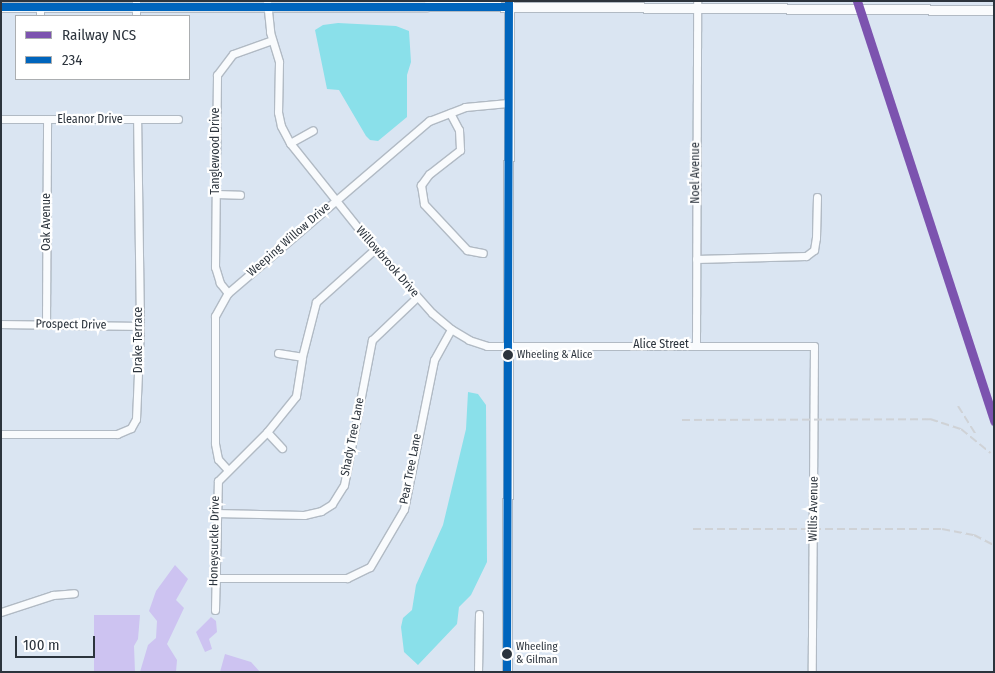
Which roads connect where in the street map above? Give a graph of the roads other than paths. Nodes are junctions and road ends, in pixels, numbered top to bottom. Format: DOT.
graph roads {
  1 [pos="140,4"];
  2 [pos="267,4"];
  3 [pos="509,4"];
  4 [pos="697,5"];
  5 [pos="1,7"];
  6 [pos="994,10"];
  7 [pos="40,11"];
  8 [pos="272,40"];
  9 [pos="508,103"];
  10 [pos="450,113"];
  11 [pos="1,119"];
  12 [pos="47,119"];
  13 [pos="178,119"];
  14 [pos="137,120"];
  15 [pos="313,130"];
  16 [pos="290,143"];
  17 [pos="216,194"];
  18 [pos="240,195"];
  19 [pos="817,197"];
  20 [pos="334,200"];
  21 [pos="375,249"];
  22 [pos="483,254"];
  23 [pos="696,259"];
  24 [pos="228,293"];
  25 [pos="417,297"];
  26 [pos="1,324"];
  27 [pos="46,324"];
  28 [pos="140,326"];
  29 [pos="451,329"];
  30 [pos="696,345"];
  31 [pos="507,346"];
  32 [pos="814,346"];
  33 [pos="278,353"];
  34 [pos="302,357"];
  35 [pos="266,432"];
  36 [pos="1,434"];
  37 [pos="282,448"];
  38 [pos="227,469"];
  39 [pos="215,513"];
  40 [pos="214,578"];
  41 [pos="74,593"];
  42 [pos="215,610"];
  43 [pos="1,612"];
  44 [pos="479,614"];
  45 [pos="478,672"];
  46 [pos="507,672"];
  47 [pos="812,672"];
  1 -- 2 [label="main road"];
  1 -- 7 [label="main road"];
  2 -- 3 [label="main road"];
  2 -- 8 [label="street, Willowbrook Drive"];
  3 -- 4 [label="main road"];
  3 -- 9 [label="main road"];
  4 -- 6 [label="main road"];
  4 -- 23 [label="street, Noel Avenue"];
  5 -- 7 [label="main road"];
  8 -- 16 [label="street, Willowbrook Drive"];
  8 -- 17 [label="street, Tanglewood Drive"];
  9 -- 10 [label="street, Weeping Willow Drive"];
  9 -- 31 [label="main road"];
  10 -- 20 [label="street, Weeping Willow Drive"];
  10 -- 22 [label="street"];
  11 -- 12 [label="street, Eleanor Drive"];
  12 -- 14 [label="street, Eleanor Drive"];
  12 -- 27 [label="street, Oak Avenue"];
  13 -- 14 [label="street, Eleanor Drive"];
  14 -- 28 [label="street, Drake Terrace"];
  15 -- 16 [label="street"];
  16 -- 20 [label="street, Willowbrook Drive"];
  17 -- 18 [label="street"];
  17 -- 24 [label="street, Tanglewood Drive"];
  19 -- 23 [label="street"];
  20 -- 21 [label="street, Willowbrook Drive"];
  20 -- 24 [label="street, Weeping Willow Drive"];
  21 -- 25 [label="street, Willowbrook Drive"];
  21 -- 34 [label="street, Honeysuckle Drive"];
  23 -- 30 [label="street, Noel Avenue"];
  24 -- 38 [label="street, Weeping Willow Drive"];
  25 -- 29 [label="street, Willowbrook Drive"];
  25 -- 39 [label="street, Shady Tree Lane"];
  26 -- 27 [label="street, Prospect Drive"];
  27 -- 28 [label="street, Prospect Drive"];
  28 -- 36 [label="street, Drake Terrace"];
  29 -- 31 [label="street, Willowbrook Drive"];
  29 -- 40 [label="street, Pear Tree Lane"];
  30 -- 31 [label="street, Alice Street"];
  30 -- 32 [label="street, Alice Street"];
  31 -- 46 [label="main road"];
  32 -- 47 [label="street, Willis Avenue"];
  33 -- 34 [label="street"];
  34 -- 35 [label="street, Honeysuckle Drive"];
  35 -- 37 [label="street"];
  35 -- 38 [label="street, Honeysuckle Drive"];
  38 -- 39 [label="street, Honeysuckle Drive"];
  39 -- 40 [label="street, Honeysuckle Drive"];
  40 -- 42 [label="street, Honeysuckle Drive"];
  41 -- 43 [label="street"];
  44 -- 45 [label="street"];
}
